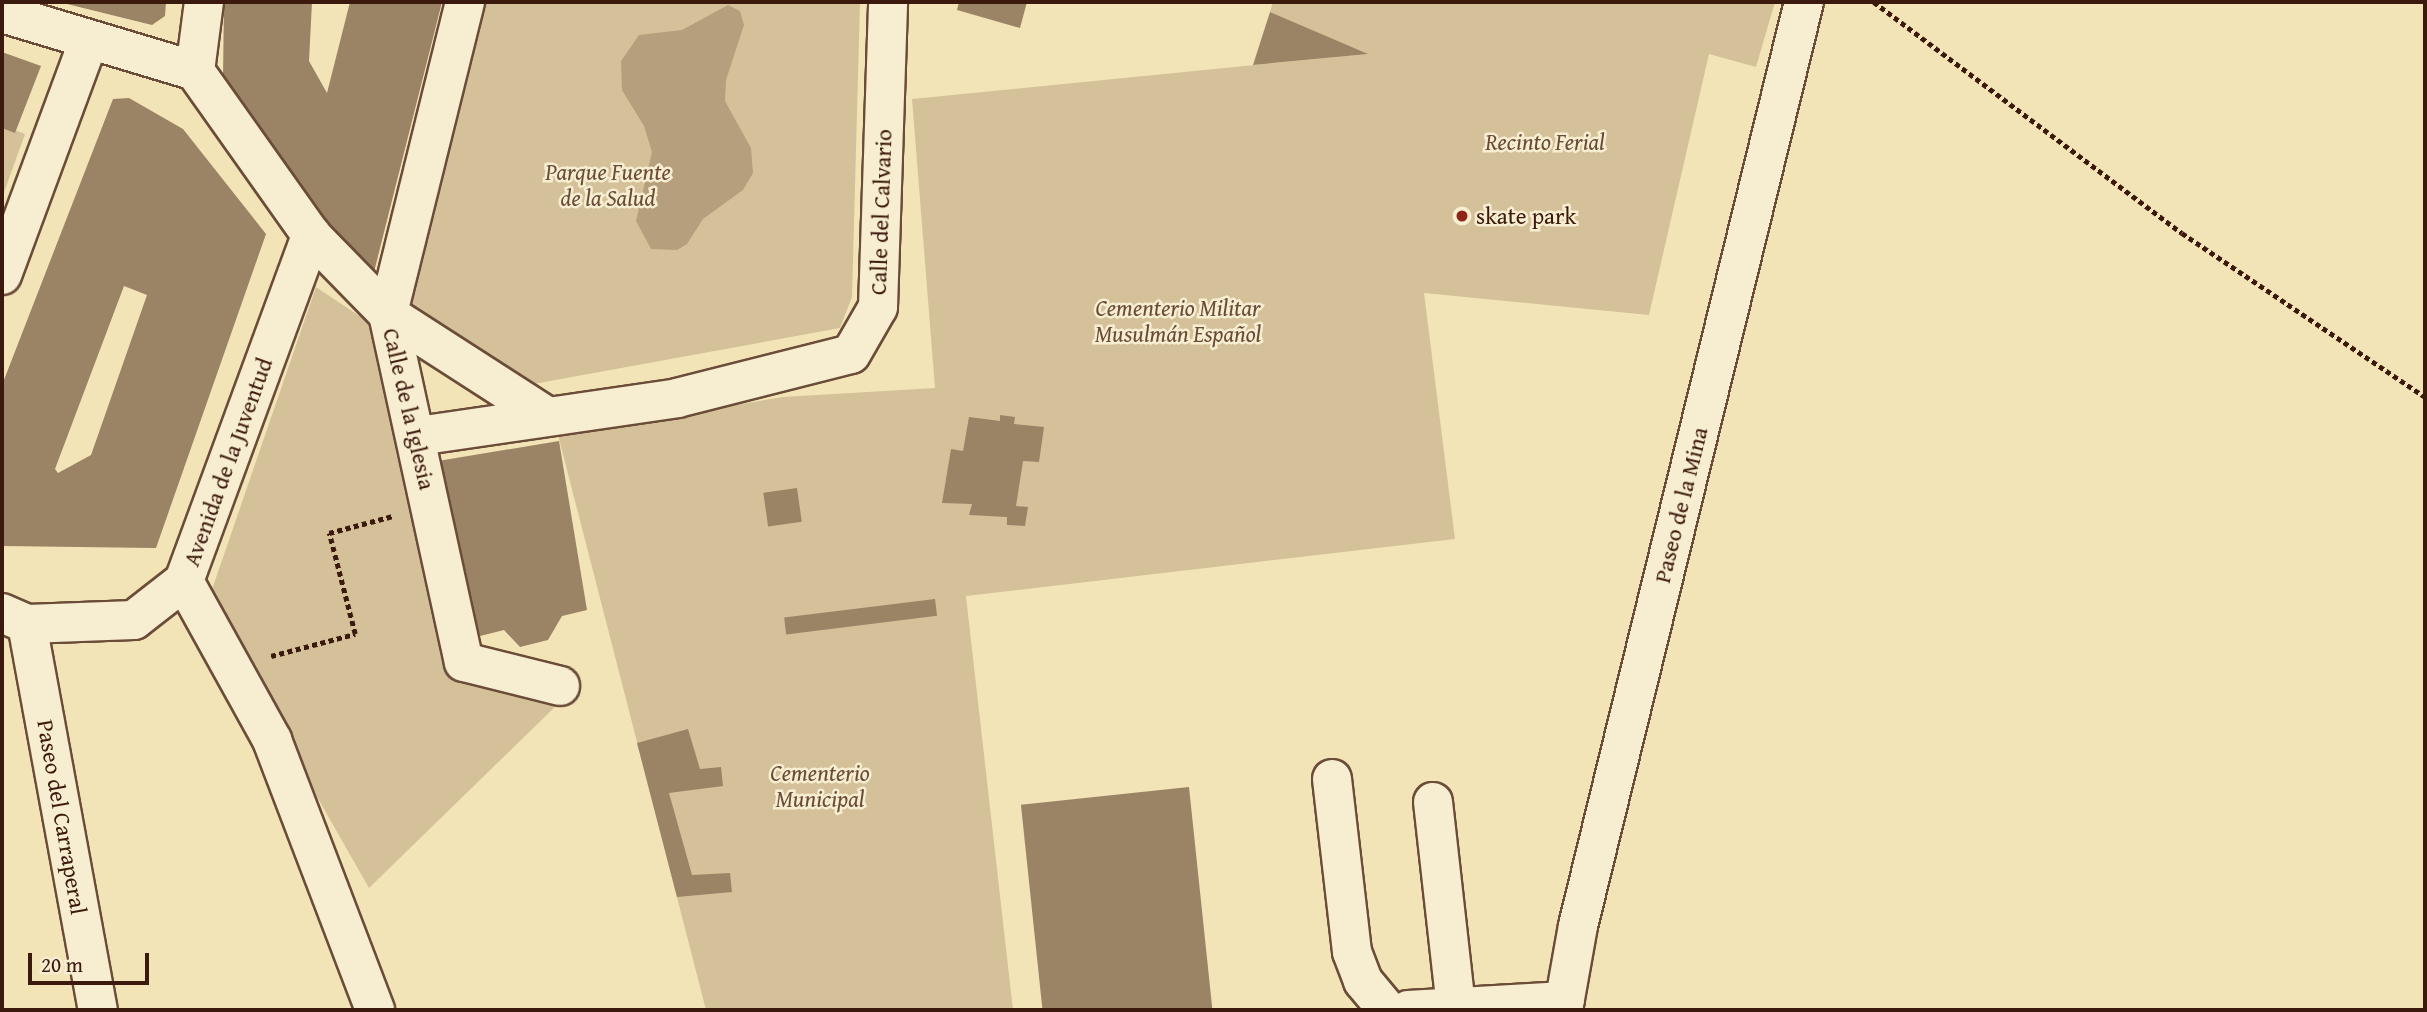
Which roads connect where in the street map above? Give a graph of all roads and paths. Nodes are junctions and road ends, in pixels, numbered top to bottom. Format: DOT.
graph roads {
  1 [pos="204,2"];
  2 [pos="465,2"];
  3 [pos="888,2"];
  4 [pos="1804,2"];
  5 [pos="1874,2"];
  6 [pos="2,13"];
  7 [pos="89,40"];
  8 [pos="195,71"];
  9 [pos="311,235"];
  10 [pos="2,275"];
  11 [pos="388,314"];
  12 [pos="2425,397"];
  13 [pos="545,415"];
  14 [pos="418,436"];
  15 [pos="432,506"];
  16 [pos="184,581"];
  17 [pos="14,618"];
  18 [pos="232,666"];
  19 [pos="560,686"];
  20 [pos="1332,779"];
  21 [pos="1433,802"];
  22 [pos="1564,1006"];
  23 [pos="1456,1007"];
  24 [pos="98,1010"];
  25 [pos="375,1010"];
  26 [pos="1387,1010"];
  27 [pos="1408,1010"];
  1 -- 8 [label="street"];
  2 -- 11 [label="street"];
  3 -- 13 [label="street, Calle del Calvario"];
  4 -- 22 [label="street, Paseo de la Mina"];
  5 -- 12 [label="path"];
  6 -- 7 [label="street"];
  7 -- 8 [label="street"];
  7 -- 10 [label="street"];
  8 -- 9 [label="street, Calle de la Iglesia"];
  9 -- 11 [label="street, Calle de la Iglesia"];
  9 -- 16 [label="street, Avenida de la Juventud"];
  11 -- 13 [label="street"];
  11 -- 14 [label="street, Calle de la Iglesia"];
  13 -- 14 [label="street, Calle del Calvario"];
  14 -- 15 [label="street, Calle de la Iglesia"];
  15 -- 18 [label="path"];
  15 -- 19 [label="street, Calle de la Iglesia"];
  16 -- 17 [label="street, Avenida de la Juventud"];
  16 -- 18 [label="street"];
  17 -- 24 [label="street, Paseo del Carraperal"];
  18 -- 25 [label="street"];
  20 -- 26 [label="street"];
  21 -- 23 [label="street"];
  22 -- 23 [label="street"];
  23 -- 27 [label="street"];
}
